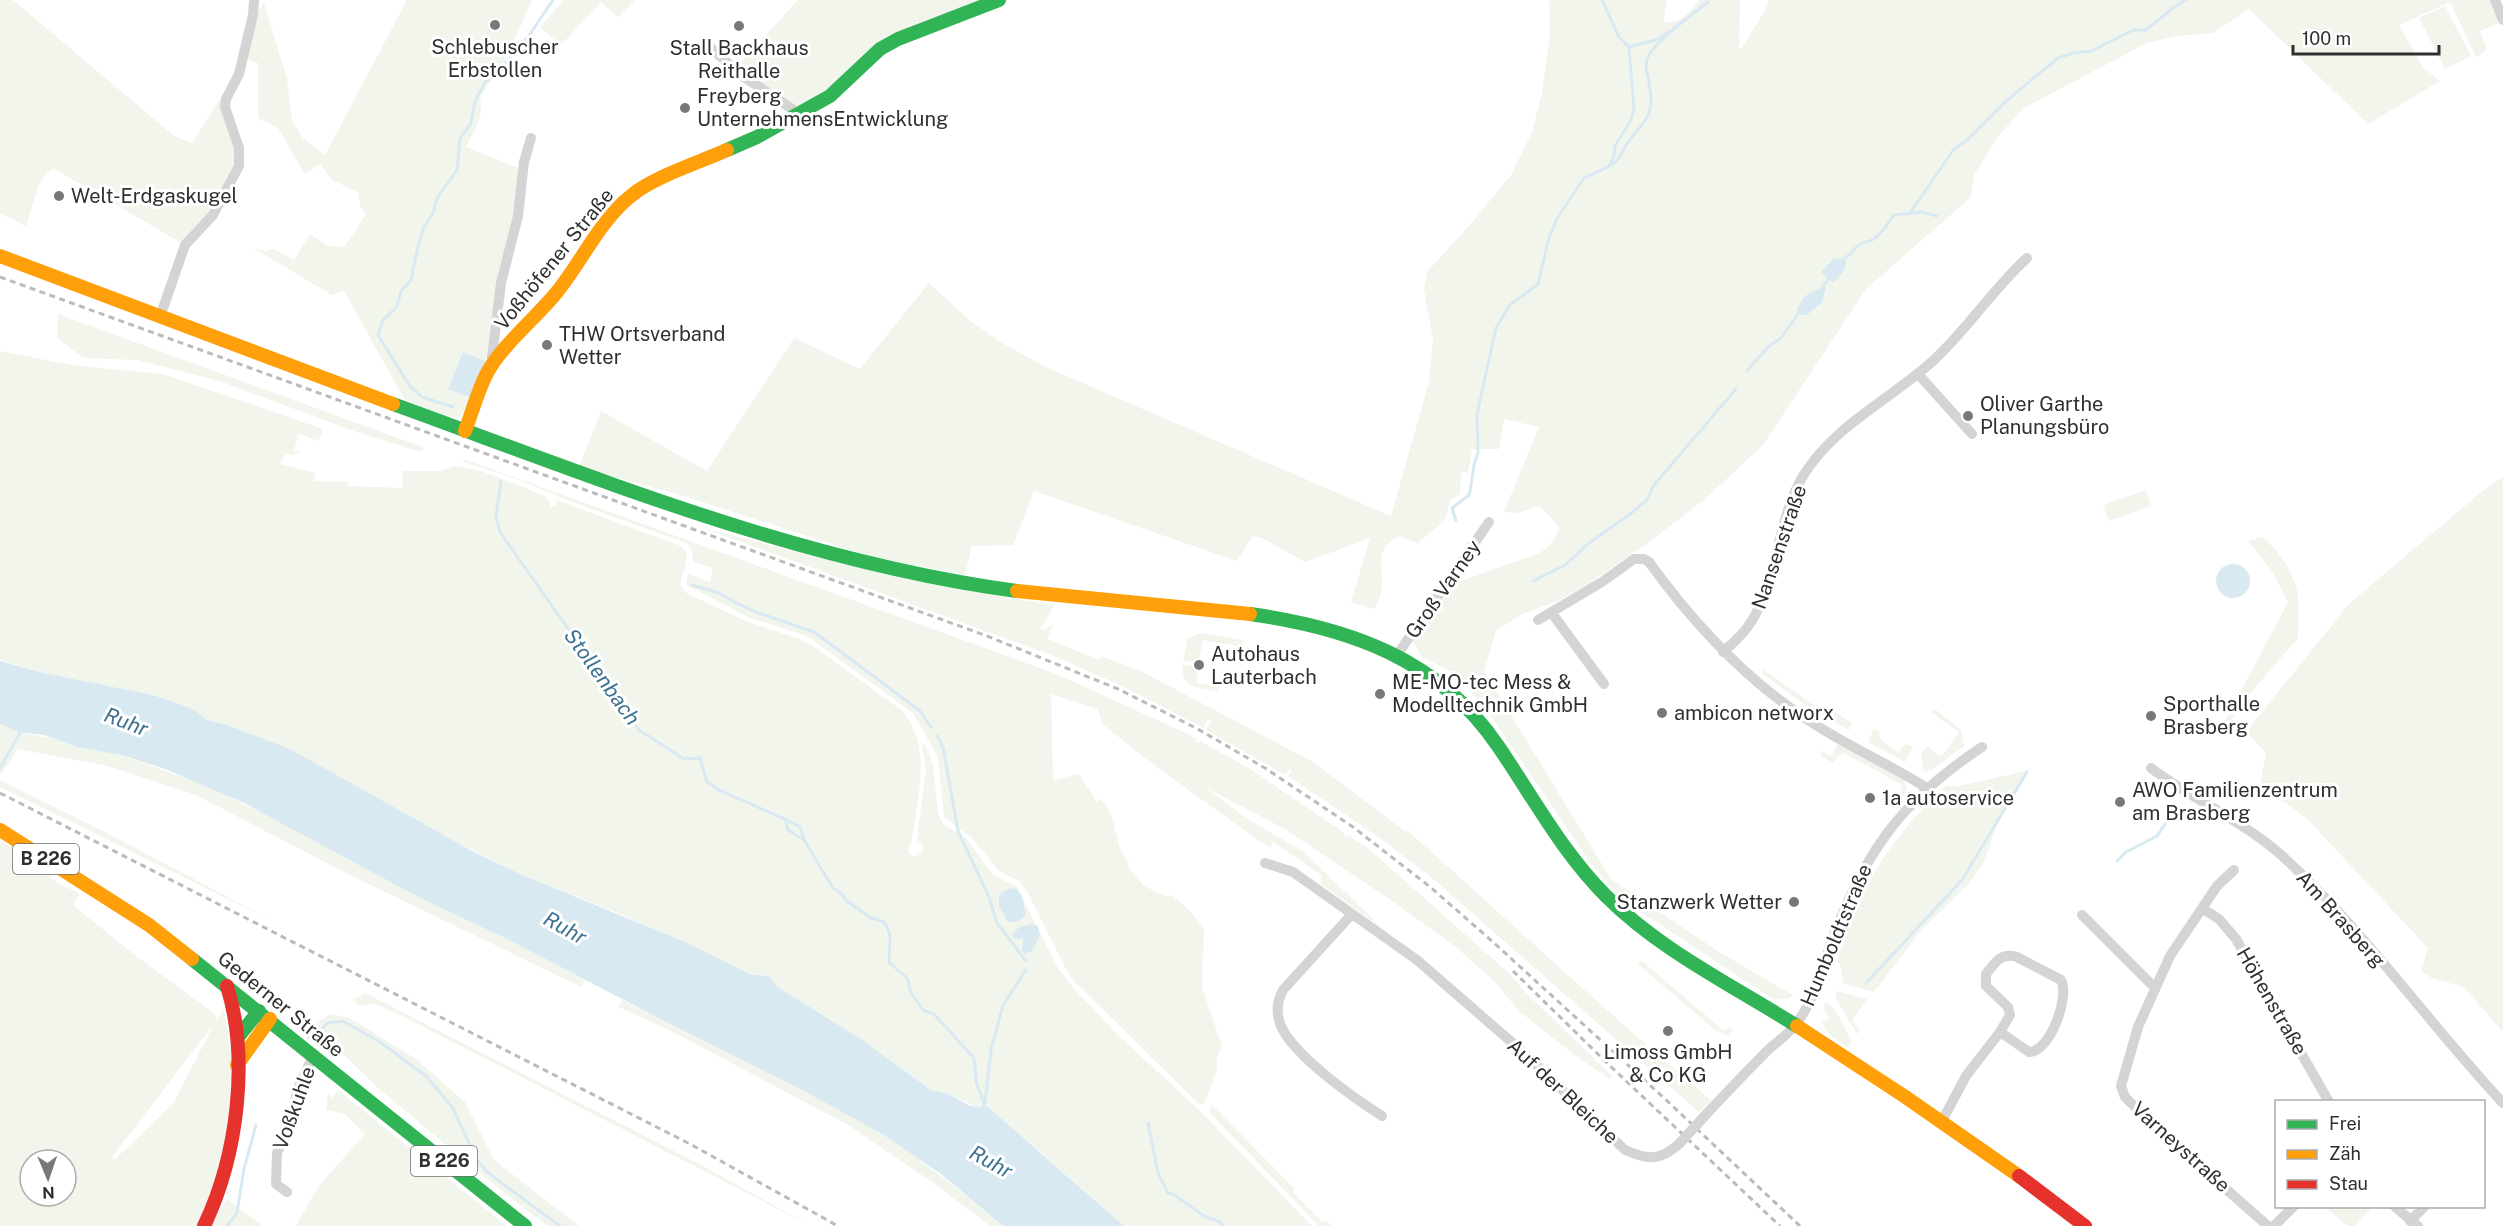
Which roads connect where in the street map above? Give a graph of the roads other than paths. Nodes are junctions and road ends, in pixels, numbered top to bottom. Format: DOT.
graph roads {
  1 [pos="254,0"];
  2 [pos="999,0"];
  3 [pos="2495,0"];
  4 [pos="2503,20"];
  5 [pos="711,48"];
  6 [pos="797,116"];
  7 [pos="531,138"];
  8 [pos="0,256"];
  9 [pos="2027,258"];
  10 [pos="160,317"];
  11 [pos="495,362"];
  12 [pos="1918,374"];
  13 [pos="465,431"];
  14 [pos="1972,434"];
  15 [pos="1489,522"];
  16 [pos="1551,612"];
  17 [pos="1538,620"];
  18 [pos="1723,652"];
  19 [pos="1397,655"];
  20 [pos="1604,684"];
  21 [pos="1983,747"];
  22 [pos="2151,768"];
  23 [pos="1927,788"];
  24 [pos="0,830"];
  25 [pos="1265,863"];
  26 [pos="2234,870"];
  27 [pos="2203,909"];
  28 [pos="1352,914"];
  29 [pos="2082,915"];
  30 [pos="227,987"];
  31 [pos="2155,988"];
  32 [pos="264,1015"];
  33 [pos="1796,1025"];
  34 [pos="2000,1032"];
  35 [pos="238,1037"];
  36 [pos="314,1054"];
  37 [pos="237,1065"];
  38 [pos="2328,1100"];
  39 [pos="2503,1103"];
  40 [pos="1382,1116"];
  41 [pos="1942,1121"];
  42 [pos="287,1192"];
  43 [pos="2292,1208"];
  44 [pos="2396,1208"];
  45 [pos="2424,1208"];
  46 [pos="2414,1223"];
  47 [pos="2078,1224"];
  48 [pos="204,1226"];
  49 [pos="525,1226"];
  50 [pos="2268,1226"];
  51 [pos="2274,1226"];
  1 -- 10 [label="street"];
  2 -- 6 [label="main road, Voßhöfener Straße"];
  3 -- 4 [label="street"];
  5 -- 6 [label="street"];
  6 -- 11 [label="main road, Voßhöfener Straße"];
  7 -- 11 [label="street"];
  8 -- 10 [label="main road"];
  9 -- 12 [label="street, Nansenstraße"];
  10 -- 13 [label="main road"];
  11 -- 13 [label="main road, Voßhöfener Straße"];
  12 -- 14 [label="street"];
  12 -- 18 [label="street, Nansenstraße"];
  13 -- 19 [label="main road"];
  15 -- 19 [label="street, Groß Varney"];
  16 -- 17 [label="street"];
  16 -- 18 [label="street"];
  16 -- 20 [label="street"];
  18 -- 23 [label="street"];
  19 -- 33 [label="main road"];
  21 -- 23 [label="street, Humboldtstraße"];
  22 -- 39 [label="street, Am Brasberg"];
  23 -- 33 [label="street, Humboldtstraße"];
  24 -- 30 [label="main road, Gederner Straße / B 226"];
  25 -- 28 [label="street, Auf der Bleiche"];
  26 -- 27 [label="street, Varneystraße"];
  27 -- 31 [label="street, Varneystraße"];
  27 -- 38 [label="street, Höhenstraße"];
  28 -- 33 [label="street, Auf der Bleiche, bridge"];
  28 -- 40 [label="street"];
  29 -- 31 [label="street"];
  30 -- 32 [label="main road, Gederner Straße / B 226"];
  30 -- 35 [label="main road"];
  31 -- 50 [label="street, Varneystraße"];
  32 -- 35 [label="main road"];
  32 -- 36 [label="main road, Gederner Straße / B 226"];
  32 -- 37 [label="main road"];
  33 -- 41 [label="main road"];
  34 -- 34 [label="street"];
  34 -- 41 [label="street"];
  35 -- 37 [label="main road"];
  36 -- 42 [label="street, Voßkuhle"];
  36 -- 49 [label="main road, Gederner Straße / B 226"];
  37 -- 48 [label="main road"];
  41 -- 47 [label="main road"];
  43 -- 51 [label="street"];
  44 -- 46 [label="street"];
  45 -- 46 [label="street"];
}
